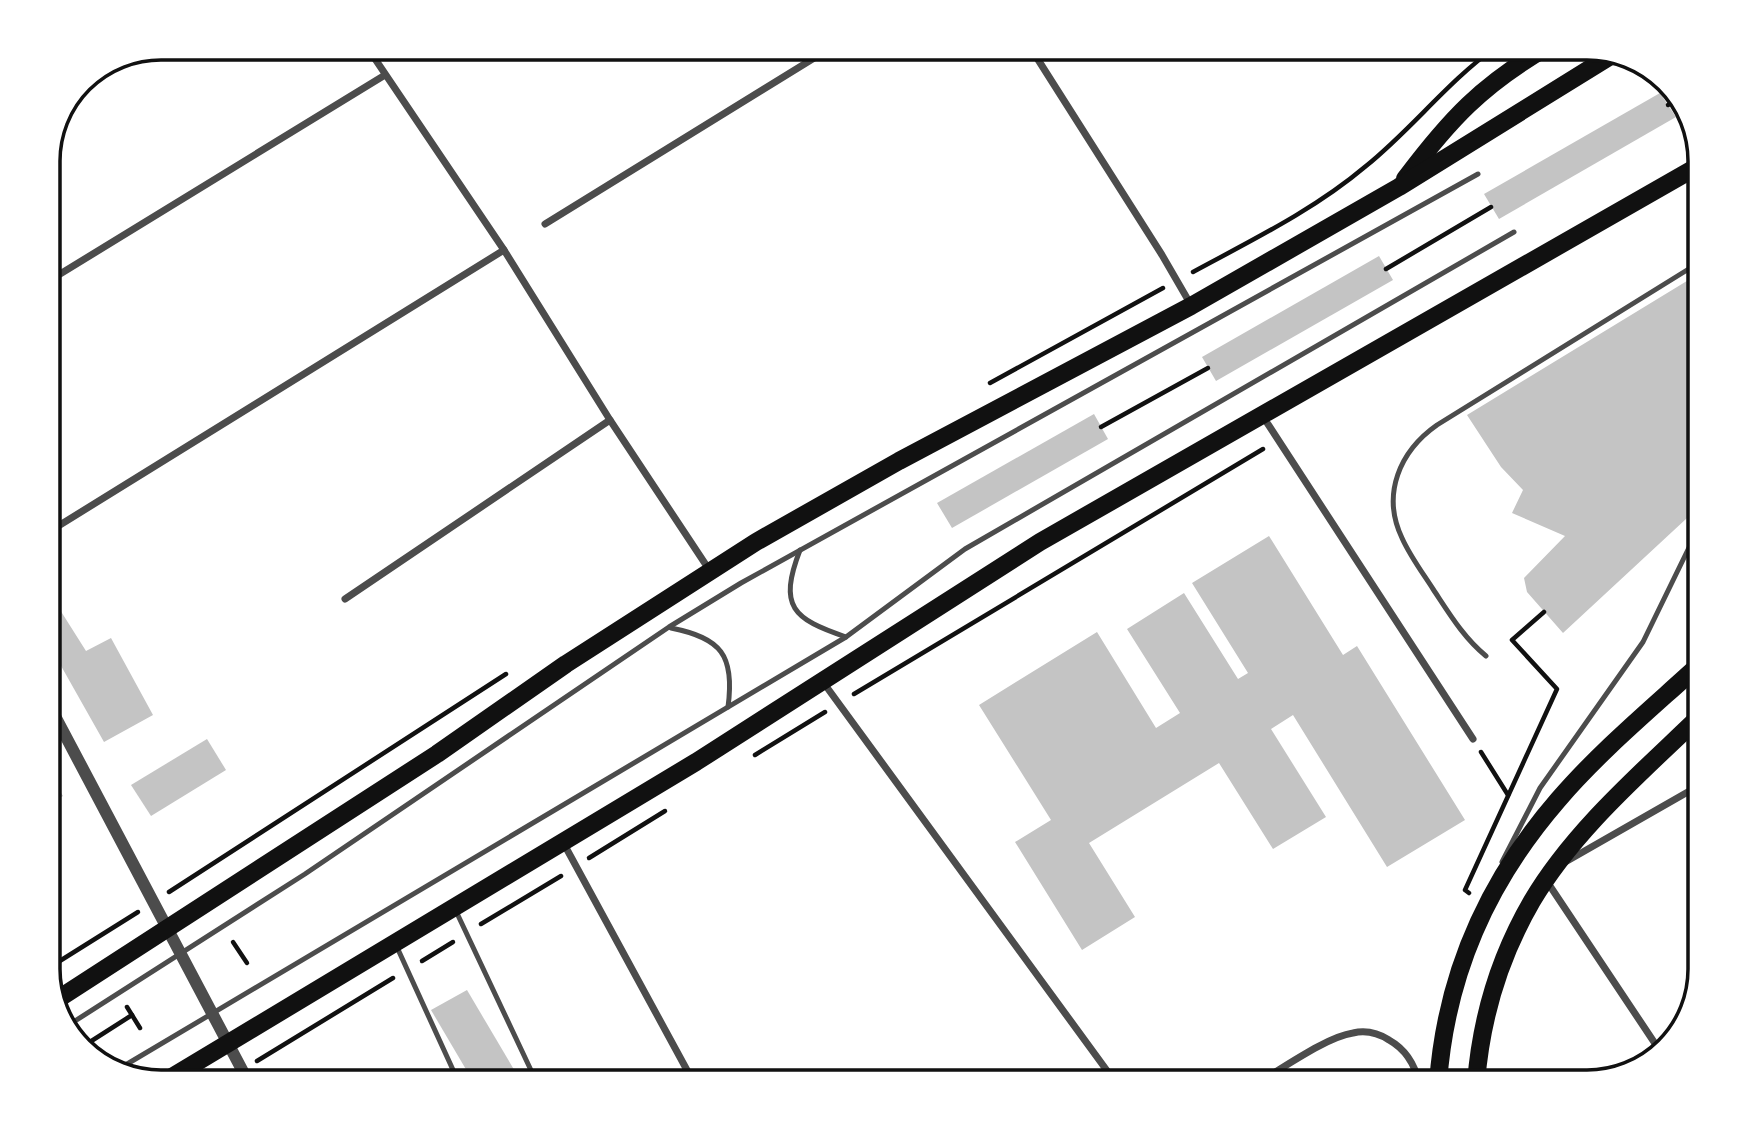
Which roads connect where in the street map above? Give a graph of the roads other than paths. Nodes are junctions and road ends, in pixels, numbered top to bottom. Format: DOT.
graph roads {
  1 [pos="375,60"];
  2 [pos="811,60"];
  3 [pos="1038,60"];
  4 [pos="1527,60"];
  5 [pos="1603,61"];
  6 [pos="385,75"];
  7 [pos="1688,172"];
  8 [pos="1478,174"];
  9 [pos="1399,187"];
  10 [pos="545,224"];
  11 [pos="1514,232"];
  12 [pos="504,250"];
  13 [pos="1688,269"];
  14 [pos="60,274"];
  15 [pos="1191,306"];
  16 [pos="1261,415"];
  17 [pos="610,420"];
  18 [pos="60,525"];
  19 [pos="800,550"];
  20 [pos="1688,550"];
  21 [pos="710,571"];
  22 [pos="345,599"];
  23 [pos="670,628"];
  24 [pos="846,637"];
  25 [pos="1486,656"];
  26 [pos="1688,675"];
  27 [pos="822,681"];
  28 [pos="728,707"];
  29 [pos="60,726"];
  30 [pos="1688,728"];
  31 [pos="1473,739"];
  32 [pos="1688,792"];
  33 [pos="563,841"];
  34 [pos="1550,874"];
  35 [pos="1485,905"];
  36 [pos="454,907"];
  37 [pos="168,930"];
  38 [pos="395,942"];
  39 [pos="181,954"];
  40 [pos="63,996"];
  41 [pos="212,1013"];
  42 [pos="74,1022"];
  43 [pos="228,1043"];
  44 [pos="1655,1043"];
  45 [pos="125,1064"];
  46 [pos="183,1070"];
  47 [pos="242,1070"];
  48 [pos="453,1070"];
  49 [pos="531,1070"];
  50 [pos="687,1070"];
  51 [pos="1106,1070"];
  52 [pos="1280,1070"];
  53 [pos="1414,1070"];
  54 [pos="1440,1070"];
  55 [pos="1477,1070"];
  1 -- 6 [label="street"];
  2 -- 10 [label="street"];
  3 -- 15 [label="street"];
  4 -- 9 [label="main road"];
  5 -- 9 [label="main road"];
  6 -- 12 [label="street"];
  6 -- 14 [label="street"];
  7 -- 16 [label="main road"];
  8 -- 19 [label="lane"];
  9 -- 15 [label="main road"];
  11 -- 24 [label="lane"];
  12 -- 17 [label="street"];
  12 -- 18 [label="street"];
  13 -- 25 [label="lane"];
  15 -- 21 [label="main road"];
  16 -- 27 [label="main road"];
  16 -- 31 [label="street"];
  17 -- 21 [label="street"];
  17 -- 22 [label="street"];
  19 -- 23 [label="lane"];
  19 -- 24 [label="lane"];
  20 -- 35 [label="lane"];
  21 -- 37 [label="main road"];
  23 -- 28 [label="lane"];
  23 -- 39 [label="lane"];
  24 -- 28 [label="lane"];
  26 -- 35 [label="main road"];
  27 -- 33 [label="main road"];
  27 -- 51 [label="street"];
  28 -- 41 [label="lane"];
  29 -- 37 [label="street"];
  30 -- 34 [label="main road"];
  32 -- 34 [label="street"];
  33 -- 36 [label="main road"];
  33 -- 50 [label="street"];
  34 -- 44 [label="street"];
  34 -- 55 [label="main road"];
  35 -- 54 [label="main road"];
  36 -- 38 [label="main road"];
  36 -- 49 [label="lane"];
  37 -- 39 [label="street"];
  37 -- 40 [label="main road"];
  38 -- 43 [label="main road"];
  38 -- 48 [label="lane"];
  39 -- 41 [label="street"];
  39 -- 42 [label="lane"];
  41 -- 43 [label="street"];
  41 -- 45 [label="lane"];
  43 -- 46 [label="main road"];
  43 -- 47 [label="street"];
  52 -- 53 [label="street"];
}
